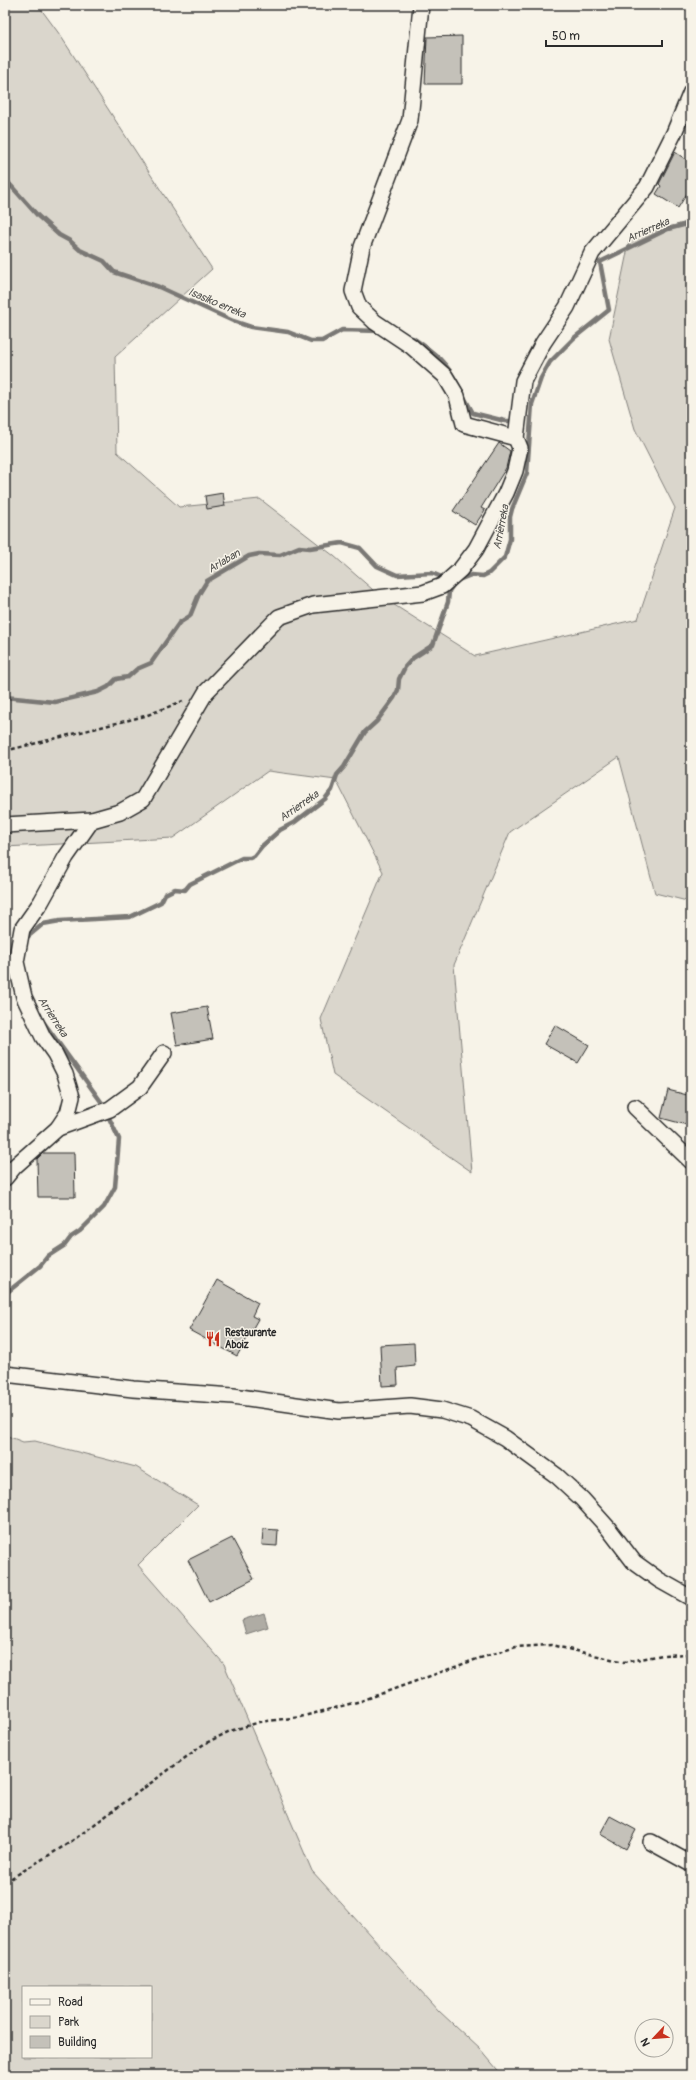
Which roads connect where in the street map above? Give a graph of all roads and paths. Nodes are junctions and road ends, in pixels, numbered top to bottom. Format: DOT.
graph roads {
  1 [pos="421,5"];
  2 [pos="691,92"];
  3 [pos="516,438"];
  4 [pos="206,692"];
  5 [pos="5,751"];
  6 [pos="92,820"];
  7 [pos="5,825"];
  8 [pos="164,1053"];
  9 [pos="635,1108"];
  10 [pos="58,1128"];
  11 [pos="691,1161"];
  12 [pos="5,1178"];
  13 [pos="5,1374"];
  14 [pos="691,1598"];
  15 [pos="691,1654"];
  16 [pos="650,1842"];
  17 [pos="691,1864"];
  18 [pos="5,1882"];
  1 -- 3 [label="street"];
  2 -- 3 [label="street"];
  3 -- 4 [label="street"];
  4 -- 5 [label="path"];
  4 -- 6 [label="street"];
  6 -- 7 [label="street"];
  6 -- 10 [label="street"];
  8 -- 10 [label="street"];
  9 -- 11 [label="street"];
  10 -- 12 [label="street"];
  13 -- 14 [label="street"];
  15 -- 18 [label="path"];
  16 -- 17 [label="street"];
}
